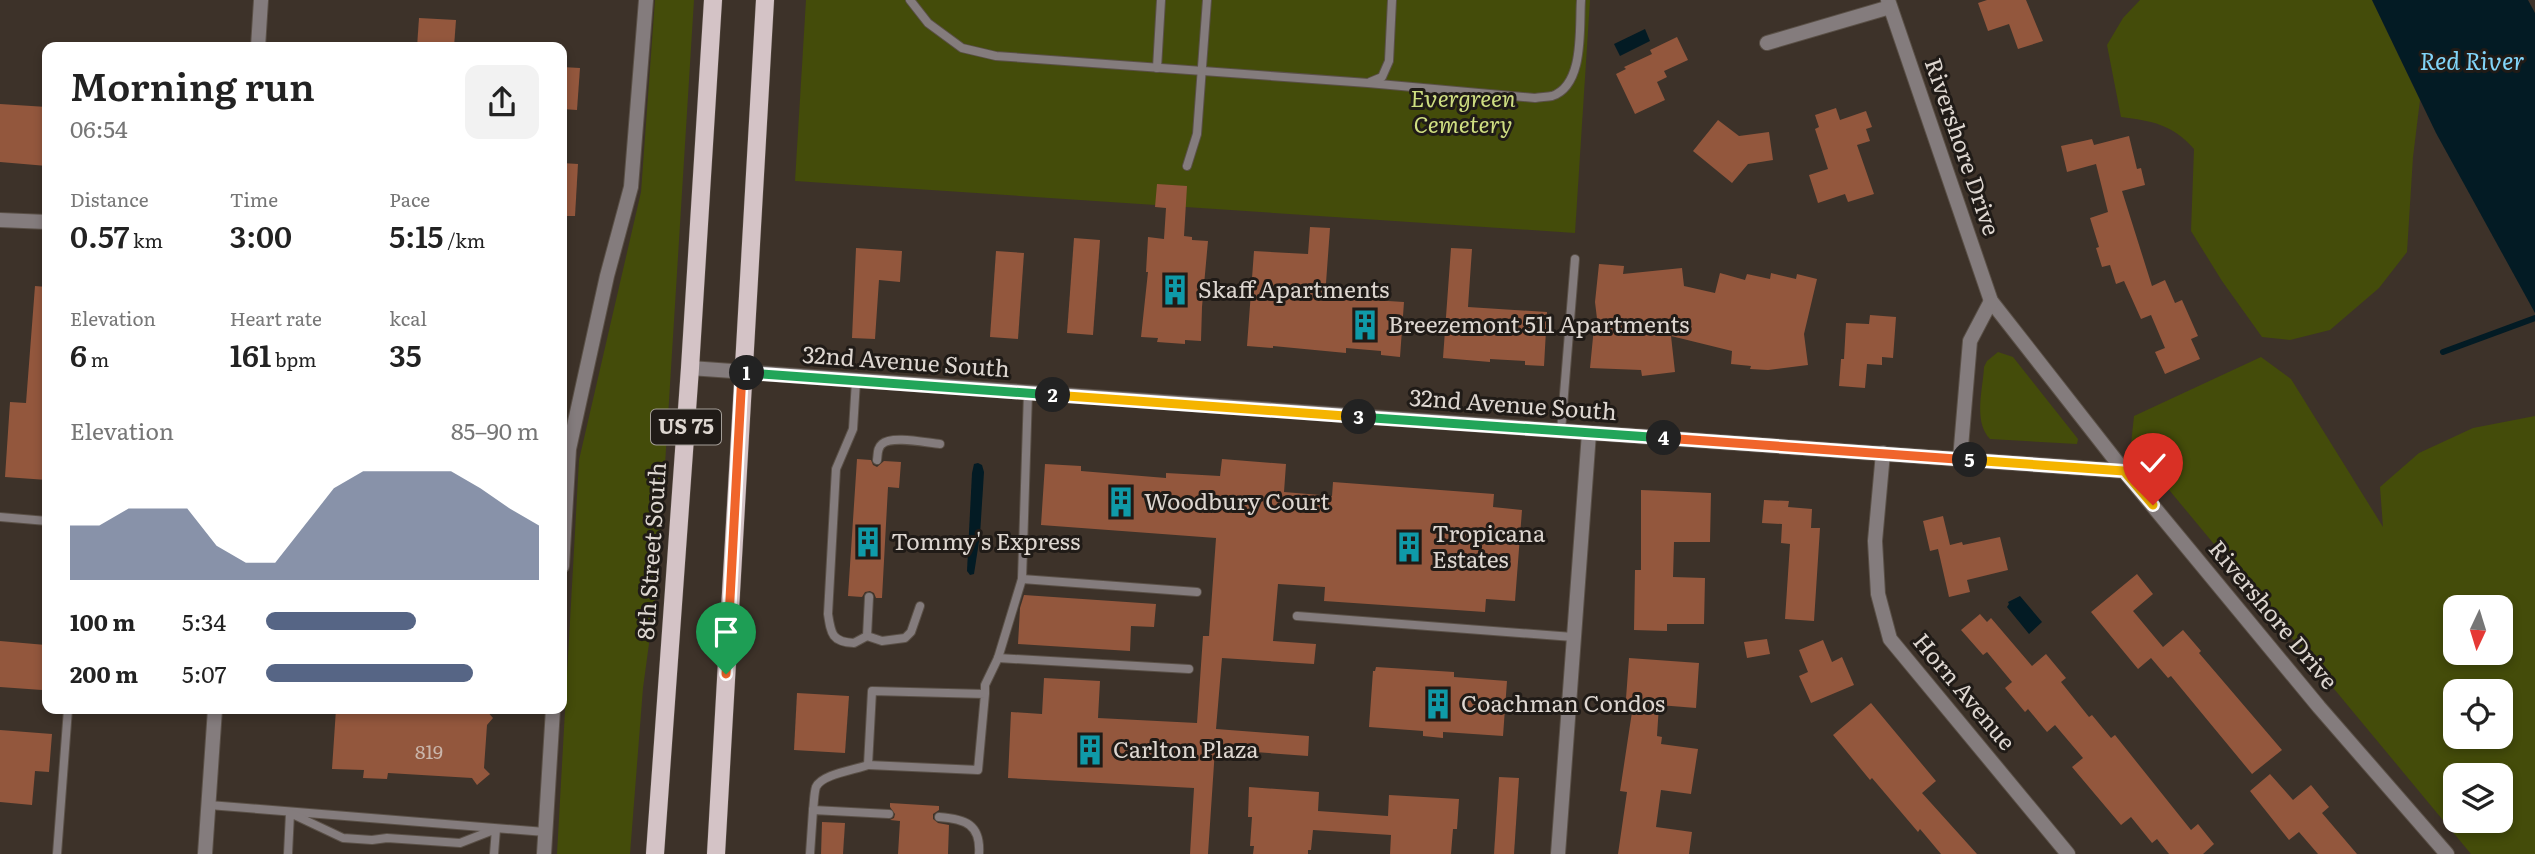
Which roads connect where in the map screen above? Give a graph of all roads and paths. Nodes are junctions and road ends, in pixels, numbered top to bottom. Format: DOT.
graph roads {
  1 [pos="261,0"];
  2 [pos="646,0"];
  3 [pos="713,0"];
  4 [pos="765,0"];
  5 [pos="910,0"];
  6 [pos="1161,0"];
  7 [pos="1207,0"];
  8 [pos="1392,0"];
  9 [pos="1581,0"];
  10 [pos="1889,4"];
  11 [pos="258,42"];
  12 [pos="1767,43"];
  13 [pos="1157,68"];
  14 [pos="1202,71"];
  15 [pos="1368,83"];
  16 [pos="1187,166"];
  17 [pos="0,220"];
  18 [pos="42,222"];
  19 [pos="1575,259"];
  20 [pos="1992,301"];
  21 [pos="690,368"];
  22 [pos="742,373"];
  23 [pos="856,381"];
  24 [pos="1028,393"];
  25 [pos="1561,431"];
  26 [pos="1589,433"];
  27 [pos="940,444"];
  28 [pos="1882,453"];
  29 [pos="1961,459"];
  30 [pos="877,460"];
  31 [pos="2124,471"];
  32 [pos="567,482"];
  33 [pos="0,517"];
  34 [pos="42,521"];
  35 [pos="1022,579"];
  36 [pos="1197,592"];
  37 [pos="869,597"];
  38 [pos="920,606"];
  39 [pos="1297,616"];
  40 [pos="867,636"];
  41 [pos="1573,637"];
  42 [pos="998,658"];
  43 [pos="1189,669"];
  44 [pos="985,694"];
  45 [pos="68,714"];
  46 [pos="215,714"];
  47 [pos="553,714"];
  48 [pos="868,765"];
  49 [pos="209,805"];
  50 [pos="813,810"];
  51 [pos="290,813"];
  52 [pos="889,814"];
  53 [pos="939,817"];
  54 [pos="496,829"];
  55 [pos="545,832"];
  56 [pos="57,854"];
  57 [pos="205,854"];
  58 [pos="288,854"];
  59 [pos="494,854"];
  60 [pos="544,854"];
  61 [pos="655,854"];
  62 [pos="716,854"];
  63 [pos="810,854"];
  64 [pos="979,854"];
  65 [pos="1558,854"];
  66 [pos="2068,854"];
  67 [pos="2447,854"];
  1 -- 11 [label="street"];
  2 -- 32 [label="street"];
  3 -- 21 [label="main road, 8th Street South / US 75"];
  4 -- 22 [label="main road, US 75"];
  5 -- 13 [label="lane"];
  6 -- 13 [label="lane"];
  7 -- 14 [label="lane"];
  8 -- 15 [label="lane"];
  9 -- 15 [label="lane"];
  10 -- 12 [label="street, Rivershore Drive"];
  10 -- 20 [label="street, Rivershore Drive"];
  13 -- 14 [label="lane"];
  14 -- 15 [label="lane"];
  14 -- 16 [label="lane"];
  17 -- 18 [label="street"];
  19 -- 25 [label="lane"];
  20 -- 29 [label="street"];
  20 -- 31 [label="street, Rivershore Drive"];
  21 -- 22 [label="street, 32nd Avenue South"];
  21 -- 61 [label="main road, 8th Street South / US 75"];
  22 -- 23 [label="street, 32nd Avenue South"];
  22 -- 62 [label="main road, US 75"];
  23 -- 24 [label="street, 32nd Avenue South"];
  23 -- 40 [label="lane"];
  24 -- 25 [label="street, 32nd Avenue South"];
  24 -- 35 [label="lane"];
  25 -- 26 [label="street, 32nd Avenue South"];
  26 -- 28 [label="street, 32nd Avenue South"];
  26 -- 41 [label="street"];
  27 -- 30 [label="lane"];
  28 -- 29 [label="street, 32nd Avenue South"];
  28 -- 66 [label="street, Horn Avenue"];
  29 -- 31 [label="street, 32nd Avenue South"];
  31 -- 67 [label="street, Rivershore Drive"];
  33 -- 34 [label="lane"];
  35 -- 36 [label="lane"];
  35 -- 42 [label="lane"];
  37 -- 40 [label="lane"];
  38 -- 40 [label="lane"];
  39 -- 41 [label="lane"];
  41 -- 65 [label="street"];
  42 -- 43 [label="lane"];
  42 -- 44 [label="lane"];
  44 -- 48 [label="lane"];
  44 -- 48 [label="lane"];
  45 -- 56 [label="lane"];
  46 -- 49 [label="street"];
  47 -- 55 [label="street"];
  48 -- 50 [label="lane"];
  49 -- 51 [label="lane"];
  49 -- 57 [label="street"];
  50 -- 52 [label="lane"];
  50 -- 63 [label="lane"];
  51 -- 54 [label="lane"];
  51 -- 54 [label="lane"];
  51 -- 58 [label="lane"];
  53 -- 64 [label="lane"];
  54 -- 55 [label="lane"];
  54 -- 59 [label="lane"];
  55 -- 60 [label="street"];
}
